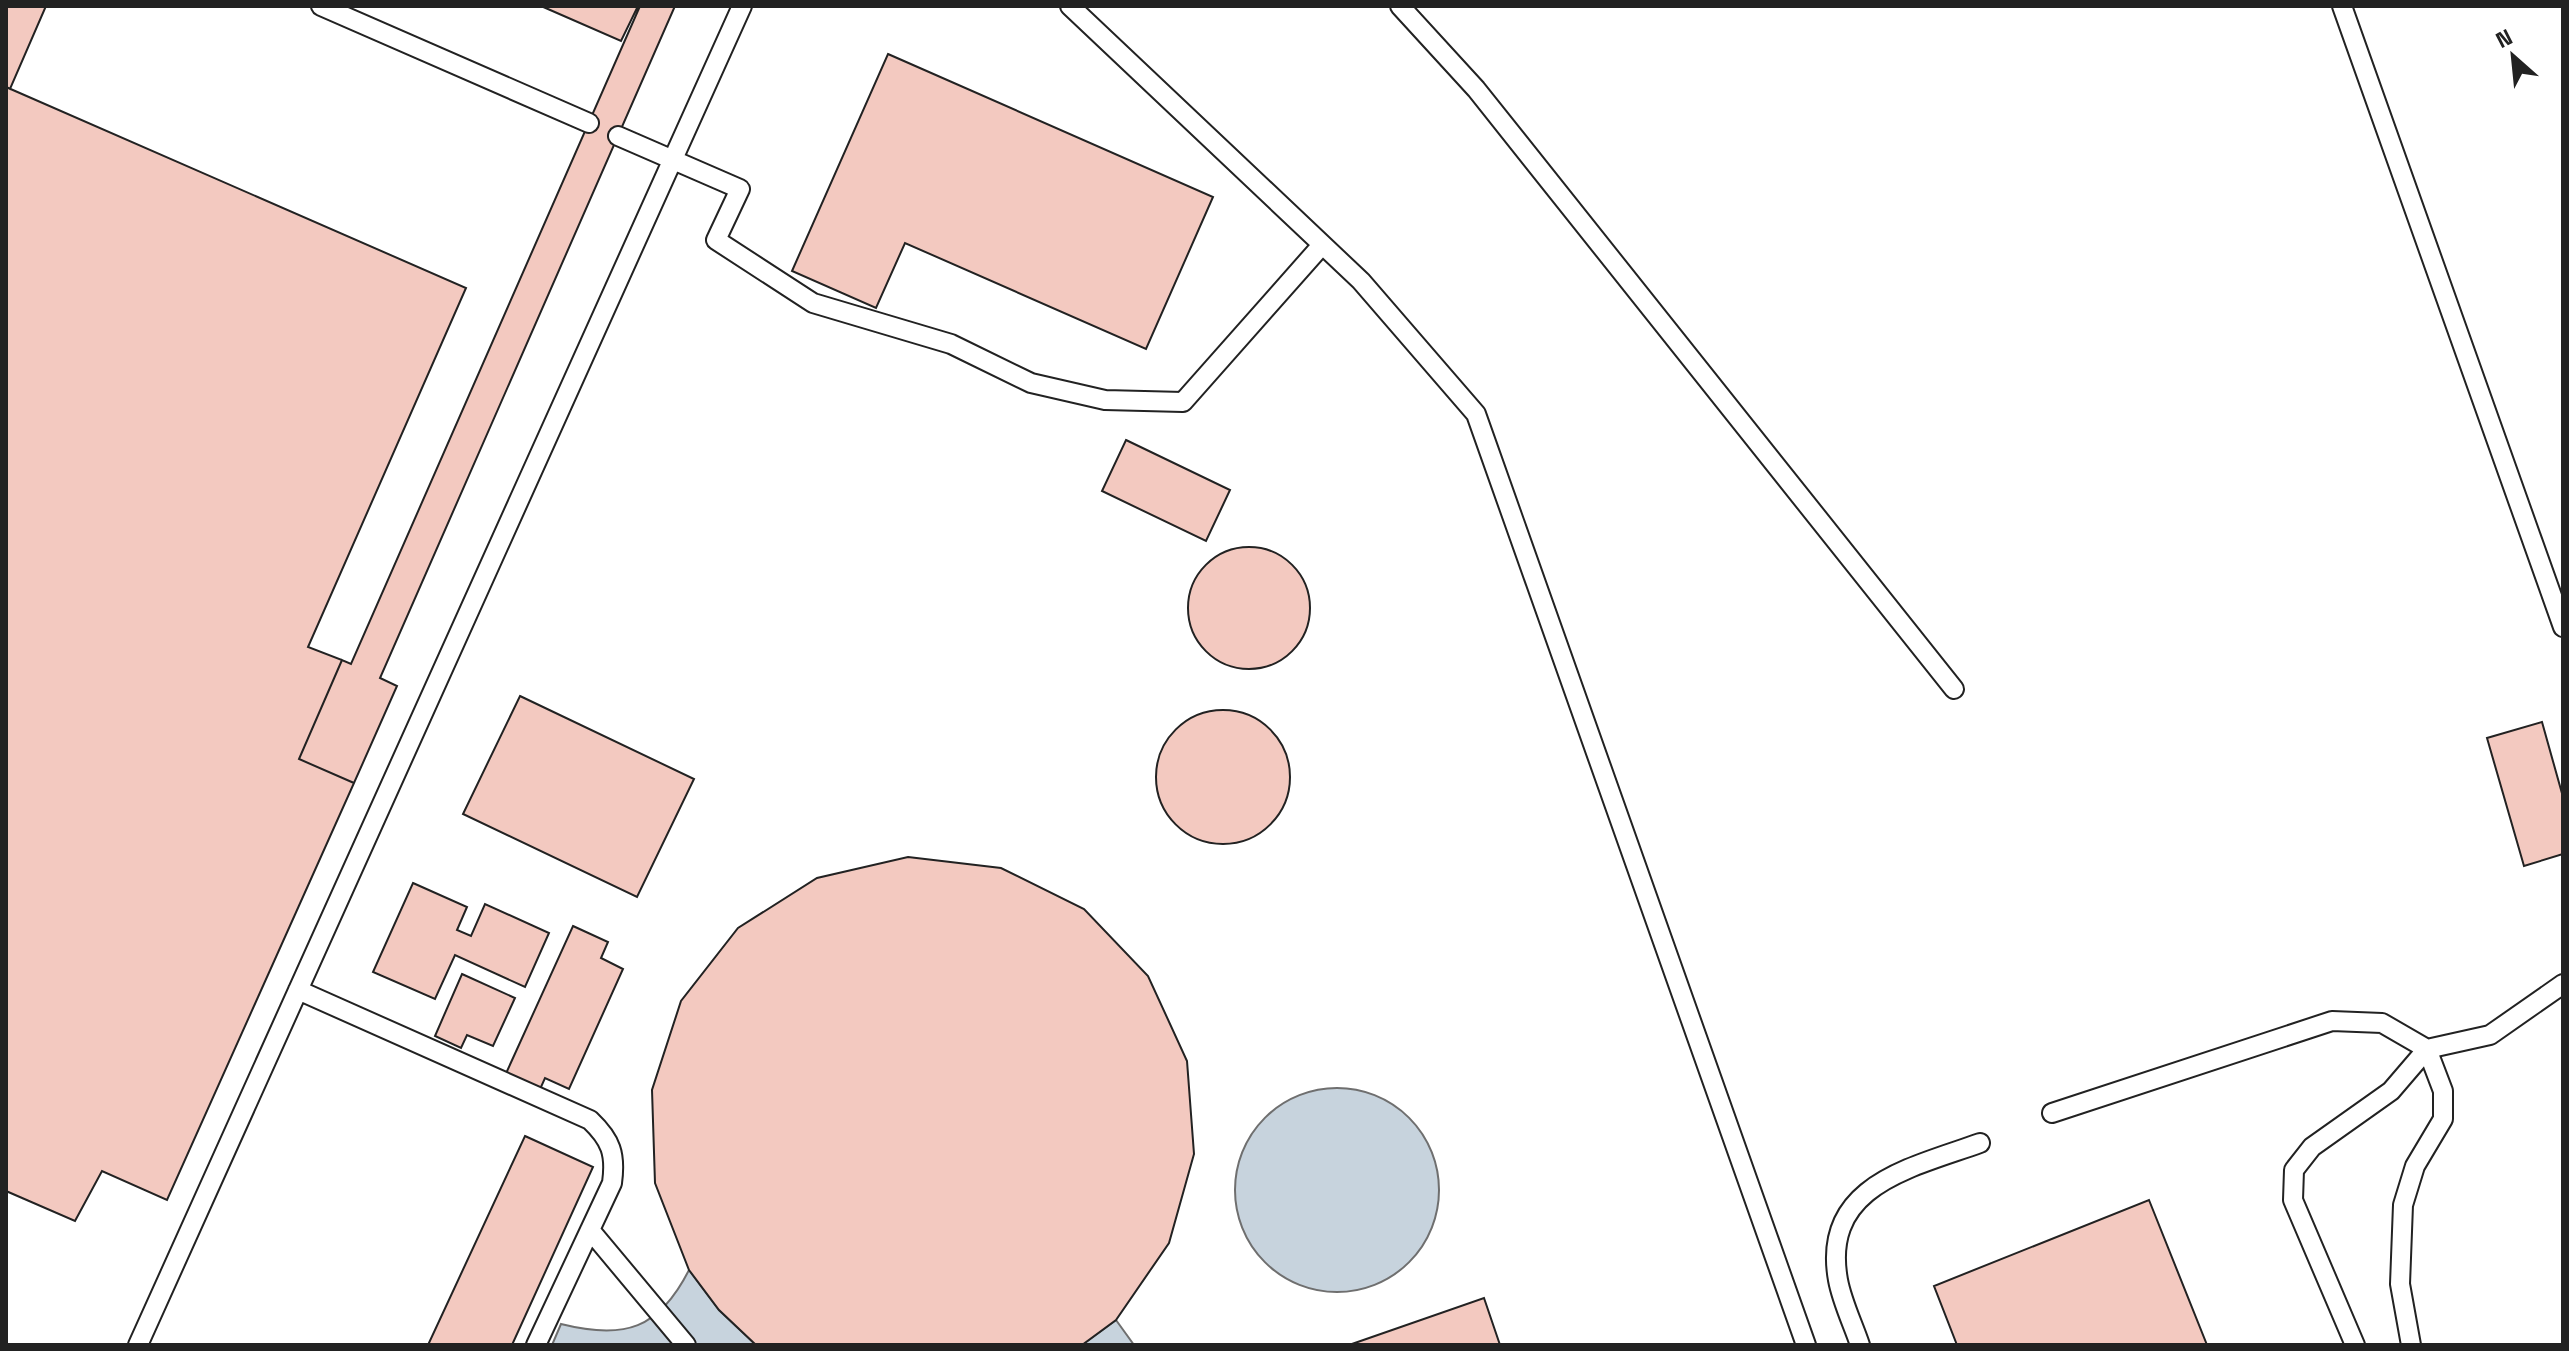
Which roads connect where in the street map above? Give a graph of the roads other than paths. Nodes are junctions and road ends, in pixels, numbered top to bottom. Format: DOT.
graph roads {
  1 [pos="321,6"];
  2 [pos="742,6"];
  3 [pos="1070,6"];
  4 [pos="1400,6"];
  5 [pos="2342,6"];
  6 [pos="589,123"];
  7 [pos="618,136"];
  8 [pos="674,158"];
  9 [pos="1322,245"];
  10 [pos="2563,627"];
  11 [pos="1954,689"];
  12 [pos="2563,984"];
  13 [pos="298,990"];
  14 [pos="2427,1049"];
  15 [pos="2052,1113"];
  16 [pos="1980,1143"];
  17 [pos="590,1230"];
  18 [pos="138,1345"];
  19 [pos="536,1345"];
  20 [pos="686,1345"];
  21 [pos="1806,1345"];
  22 [pos="1860,1345"];
  23 [pos="2355,1345"];
  24 [pos="2411,1345"];
  1 -- 6 [label="lane"];
  2 -- 8 [label="lane"];
  3 -- 9 [label="lane"];
  4 -- 11 [label="lane"];
  5 -- 10 [label="lane"];
  7 -- 8 [label="lane"];
  8 -- 9 [label="lane"];
  8 -- 13 [label="lane"];
  9 -- 21 [label="lane"];
  12 -- 14 [label="lane"];
  13 -- 17 [label="lane"];
  13 -- 18 [label="lane"];
  14 -- 15 [label="lane"];
  14 -- 23 [label="lane"];
  14 -- 24 [label="lane"];
  16 -- 22 [label="lane"];
  17 -- 19 [label="lane"];
  17 -- 20 [label="lane"];
}
